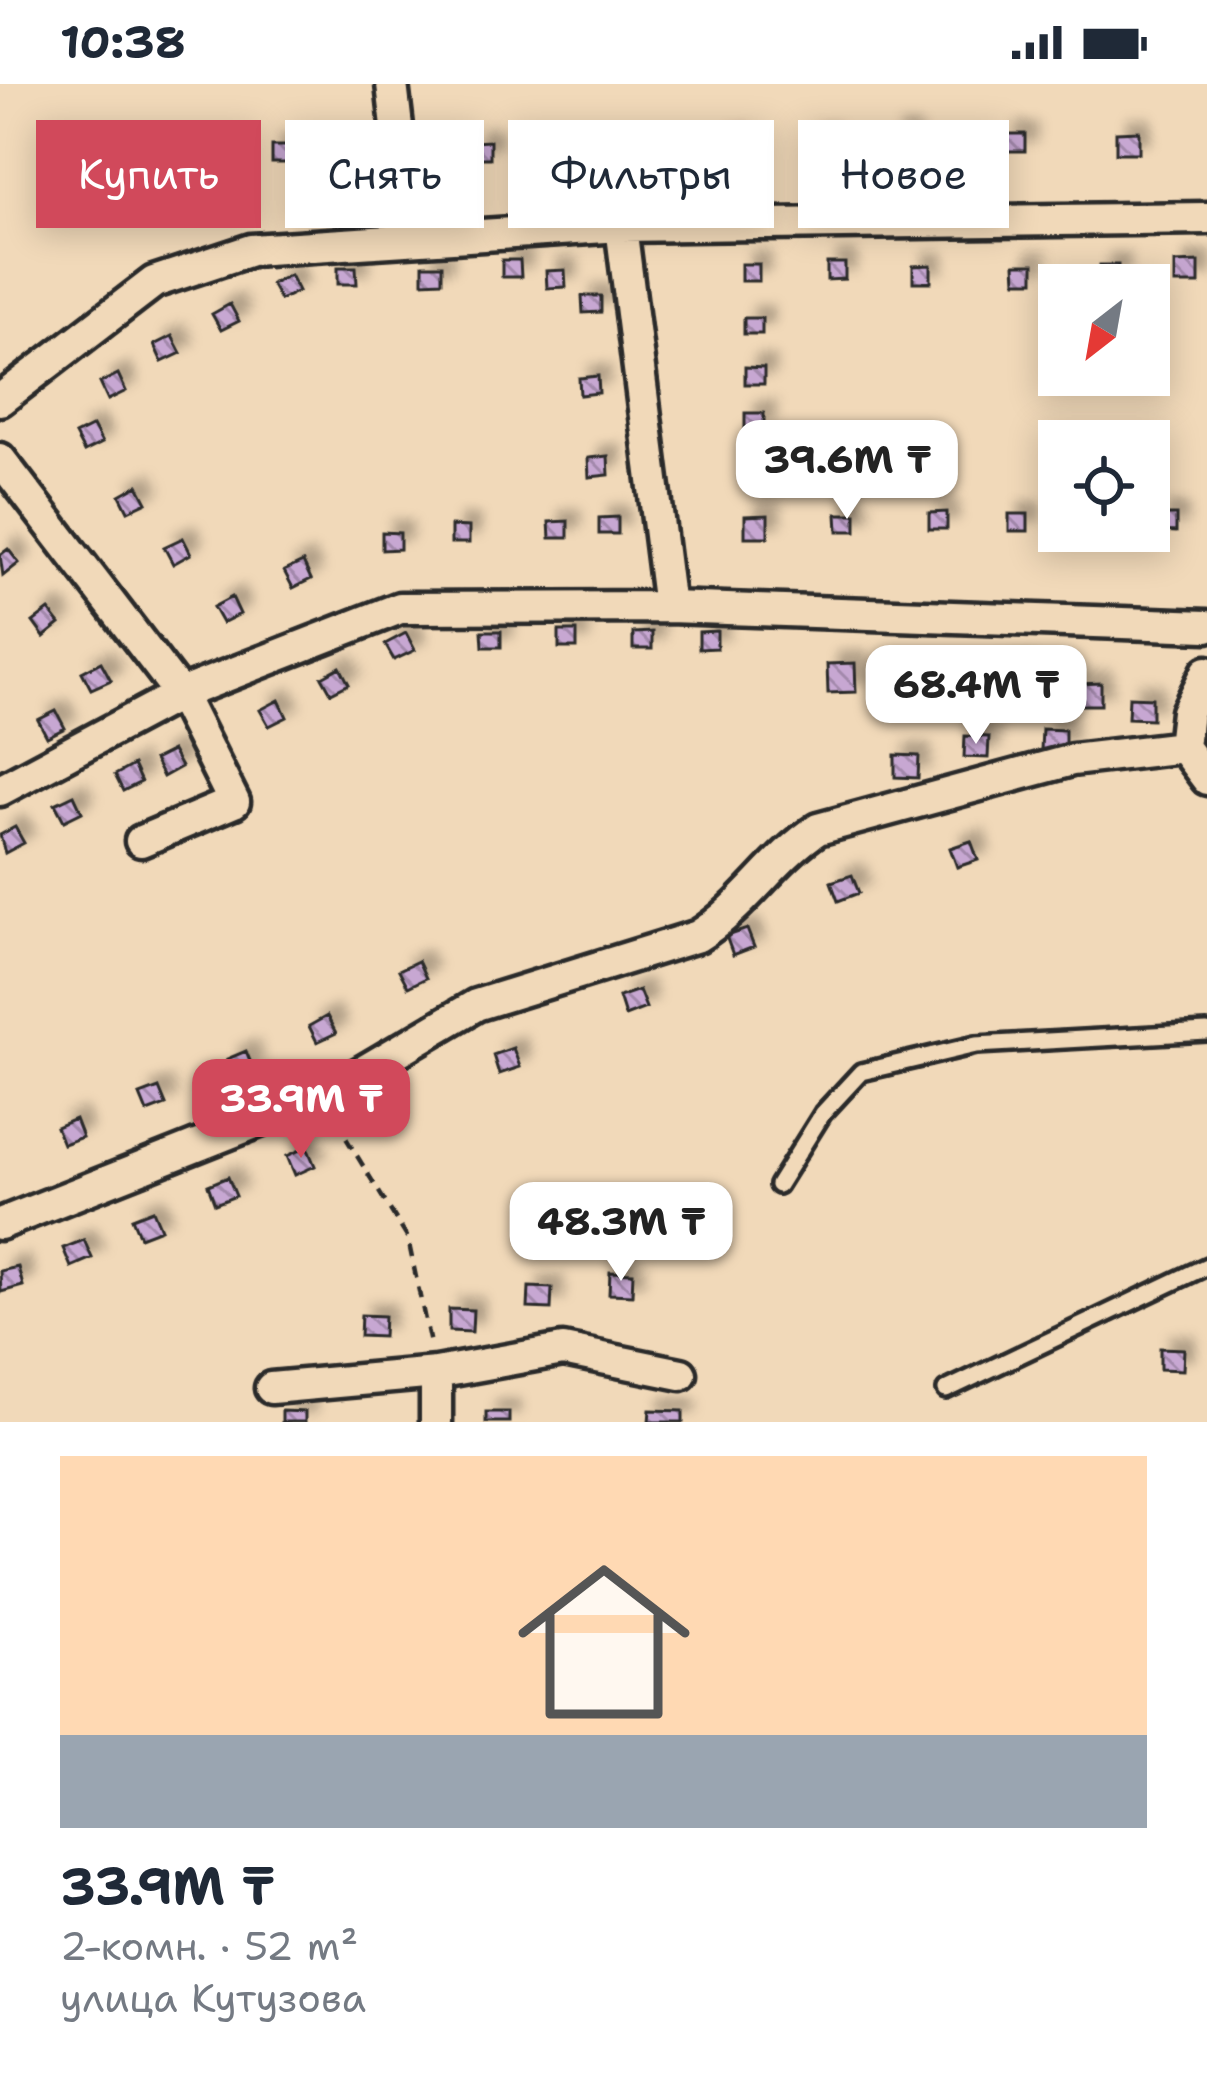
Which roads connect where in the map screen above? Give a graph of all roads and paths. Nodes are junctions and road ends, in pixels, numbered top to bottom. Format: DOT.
graph roads {
  1 [pos="392,84"];
  2 [pos="1207,218"];
  3 [pos="774,224"];
  4 [pos="585,228"];
  5 [pos="620,228"];
  6 [pos="410,238"];
  7 [pos="0,400"];
  8 [pos="0,459"];
  9 [pos="670,607"];
  10 [pos="1207,626"];
  11 [pos="1207,672"];
  12 [pos="180,694"];
  13 [pos="1183,747"];
  14 [pos="1207,779"];
  15 [pos="0,790"];
  16 [pos="142,841"];
  17 [pos="1207,1032"];
  18 [pos="320,1097"];
  19 [pos="778,1185"];
  20 [pos="0,1225"];
  21 [pos="1207,1266"];
  22 [pos="436,1373"];
  23 [pos="681,1374"];
  24 [pos="271,1388"];
  25 [pos="946,1390"];
  26 [pos="436,1422"];
  1 -- 6 [label="street"];
  2 -- 3 [label="street"];
  4 -- 6 [label="street"];
  5 -- 9 [label="street"];
  6 -- 7 [label="street"];
  8 -- 12 [label="street"];
  9 -- 10 [label="street"];
  9 -- 12 [label="street"];
  11 -- 13 [label="street"];
  12 -- 15 [label="street"];
  12 -- 16 [label="street"];
  13 -- 14 [label="street"];
  13 -- 18 [label="street"];
  17 -- 19 [label="lane"];
  18 -- 20 [label="street"];
  18 -- 22 [label="path"];
  21 -- 25 [label="lane"];
  22 -- 23 [label="street"];
  22 -- 24 [label="street"];
  22 -- 26 [label="street"];
}
